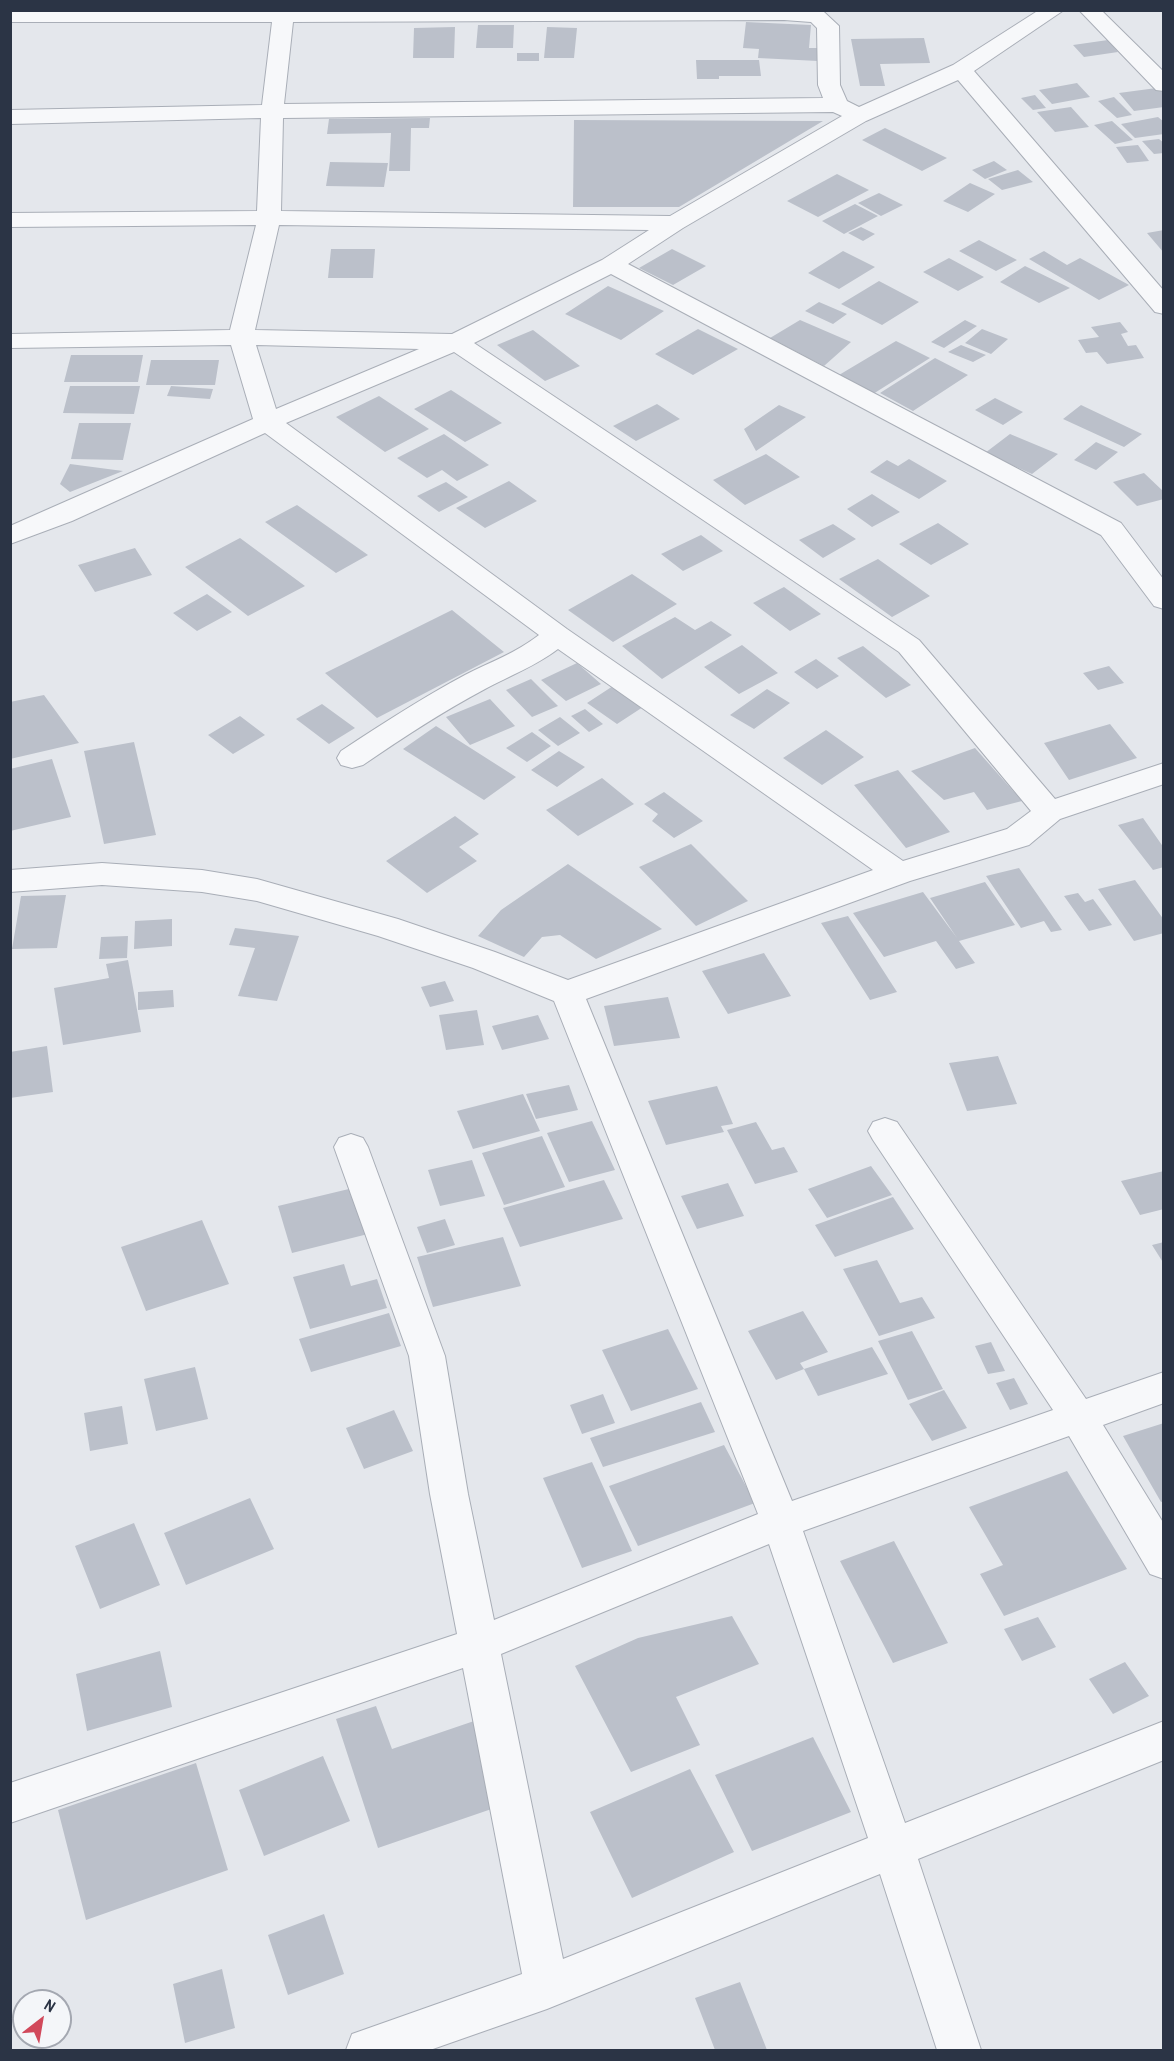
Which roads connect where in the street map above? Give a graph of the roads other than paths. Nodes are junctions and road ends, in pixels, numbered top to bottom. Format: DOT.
graph roads {
  1 [pos="1054,10"];
  2 [pos="1089,10"];
  3 [pos="283,13"];
  4 [pos="816,13"];
  5 [pos="10,16"];
  6 [pos="962,70"];
  7 [pos="1164,85"];
  8 [pos="837,105"];
  9 [pos="272,111"];
  10 [pos="858,116"];
  11 [pos="10,117"];
  12 [pos="270,219"];
  13 [pos="10,220"];
  14 [pos="675,223"];
  15 [pos="610,265"];
  16 [pos="1164,307"];
  17 [pos="241,337"];
  18 [pos="10,341"];
  19 [pos="456,342"];
  20 [pos="267,422"];
  21 [pos="10,536"];
  22 [pos="1164,600"];
  23 [pos="557,635"];
  24 [pos="352,759"];
  25 [pos="1164,773"];
  26 [pos="1048,812"];
  27 [pos="899,873"];
  28 [pos="10,881"];
  29 [pos="567,993"];
  30 [pos="885,1131"];
  31 [pos="351,1147"];
  32 [pos="1164,1387"];
  33 [pos="1079,1419"];
  34 [pos="781,1522"];
  35 [pos="1164,1562"];
  36 [pos="480,1644"];
  37 [pos="1164,1740"];
  38 [pos="10,1803"];
  39 [pos="893,1849"];
  40 [pos="547,1987"];
  41 [pos="368,2050"];
  42 [pos="959,2050"];
  1 -- 6 [label="street"];
  2 -- 7 [label="street"];
  3 -- 4 [label="street"];
  3 -- 5 [label="street"];
  3 -- 9 [label="street"];
  4 -- 8 [label="street"];
  6 -- 10 [label="street"];
  6 -- 16 [label="street"];
  8 -- 9 [label="street"];
  8 -- 10 [label="street"];
  9 -- 11 [label="street"];
  9 -- 12 [label="street"];
  10 -- 14 [label="street"];
  12 -- 13 [label="street"];
  12 -- 14 [label="street"];
  12 -- 17 [label="street"];
  14 -- 15 [label="street"];
  15 -- 19 [label="street"];
  15 -- 22 [label="street"];
  17 -- 18 [label="street"];
  17 -- 19 [label="street"];
  17 -- 20 [label="street"];
  19 -- 20 [label="street"];
  19 -- 26 [label="street"];
  20 -- 21 [label="street"];
  20 -- 23 [label="street"];
  23 -- 24 [label="street"];
  23 -- 27 [label="street"];
  25 -- 26 [label="street"];
  26 -- 27 [label="street"];
  27 -- 29 [label="street"];
  28 -- 29 [label="street"];
  29 -- 34 [label="street"];
  30 -- 33 [label="street"];
  31 -- 36 [label="street"];
  32 -- 33 [label="street"];
  33 -- 34 [label="street"];
  33 -- 35 [label="street"];
  34 -- 36 [label="street"];
  34 -- 39 [label="street"];
  36 -- 38 [label="street"];
  36 -- 40 [label="street"];
  37 -- 39 [label="street"];
  39 -- 40 [label="street"];
  39 -- 42 [label="street"];
  40 -- 41 [label="street"];
}
